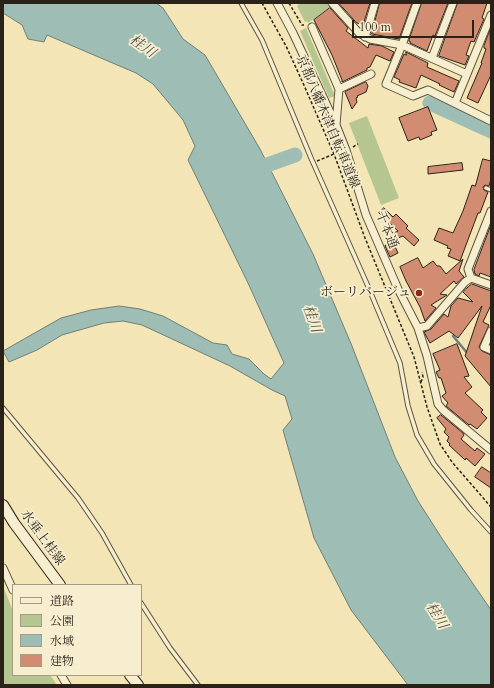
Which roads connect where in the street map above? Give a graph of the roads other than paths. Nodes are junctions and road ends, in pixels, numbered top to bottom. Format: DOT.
graph roads {
  1 [pos="241,3"];
  2 [pos="277,3"];
  3 [pos="375,3"];
  4 [pos="417,3"];
  5 [pos="453,3"];
  6 [pos="333,4"];
  7 [pos="491,16"];
  8 [pos="312,27"];
  9 [pos="365,37"];
  10 [pos="402,45"];
  11 [pos="432,58"];
  12 [pos="371,74"];
  13 [pos="468,74"];
  14 [pos="339,89"];
  15 [pos="455,103"];
  16 [pos="491,121"];
  17 [pos="336,125"];
  18 [pos="486,188"];
  19 [pos="491,190"];
  20 [pos="491,211"];
  21 [pos="471,278"];
  22 [pos="491,285"];
  23 [pos="418,328"];
  24 [pos="491,331"];
  25 [pos="491,350"];
  26 [pos="3,408"];
  27 [pos="491,450"];
  28 [pos="3,505"];
  29 [pos="491,532"];
  30 [pos="3,568"];
  31 [pos="59,584"];
  32 [pos="130,584"];
  33 [pos="12,588"];
  34 [pos="142,605"];
  35 [pos="61,676"];
  36 [pos="131,676"];
  37 [pos="67,685"];
  38 [pos="138,685"];
  39 [pos="198,685"];
  1 -- 29 [label="lane"];
  2 -- 17 [label="street, 千本通"];
  3 -- 9 [label="street"];
  4 -- 10 [label="street"];
  5 -- 11 [label="street"];
  6 -- 9 [label="street"];
  7 -- 13 [label="street"];
  8 -- 14 [label="street"];
  9 -- 10 [label="street"];
  10 -- 11 [label="street"];
  10 -- 15 [label="street"];
  11 -- 13 [label="street"];
  12 -- 14 [label="street"];
  13 -- 15 [label="street"];
  14 -- 17 [label="street"];
  15 -- 16 [label="street"];
  17 -- 23 [label="street, 千本通"];
  18 -- 19 [label="lane"];
  20 -- 21 [label="street"];
  21 -- 22 [label="street"];
  21 -- 23 [label="street"];
  23 -- 27 [label="street, 千本通"];
  24 -- 25 [label="street"];
  26 -- 32 [label="lane"];
  28 -- 31 [label="main road, 水垂上桂線"];
  30 -- 33 [label="street"];
  34 -- 39 [label="lane"];
  35 -- 37 [label="street"];
  36 -- 38 [label="main road"];
}
